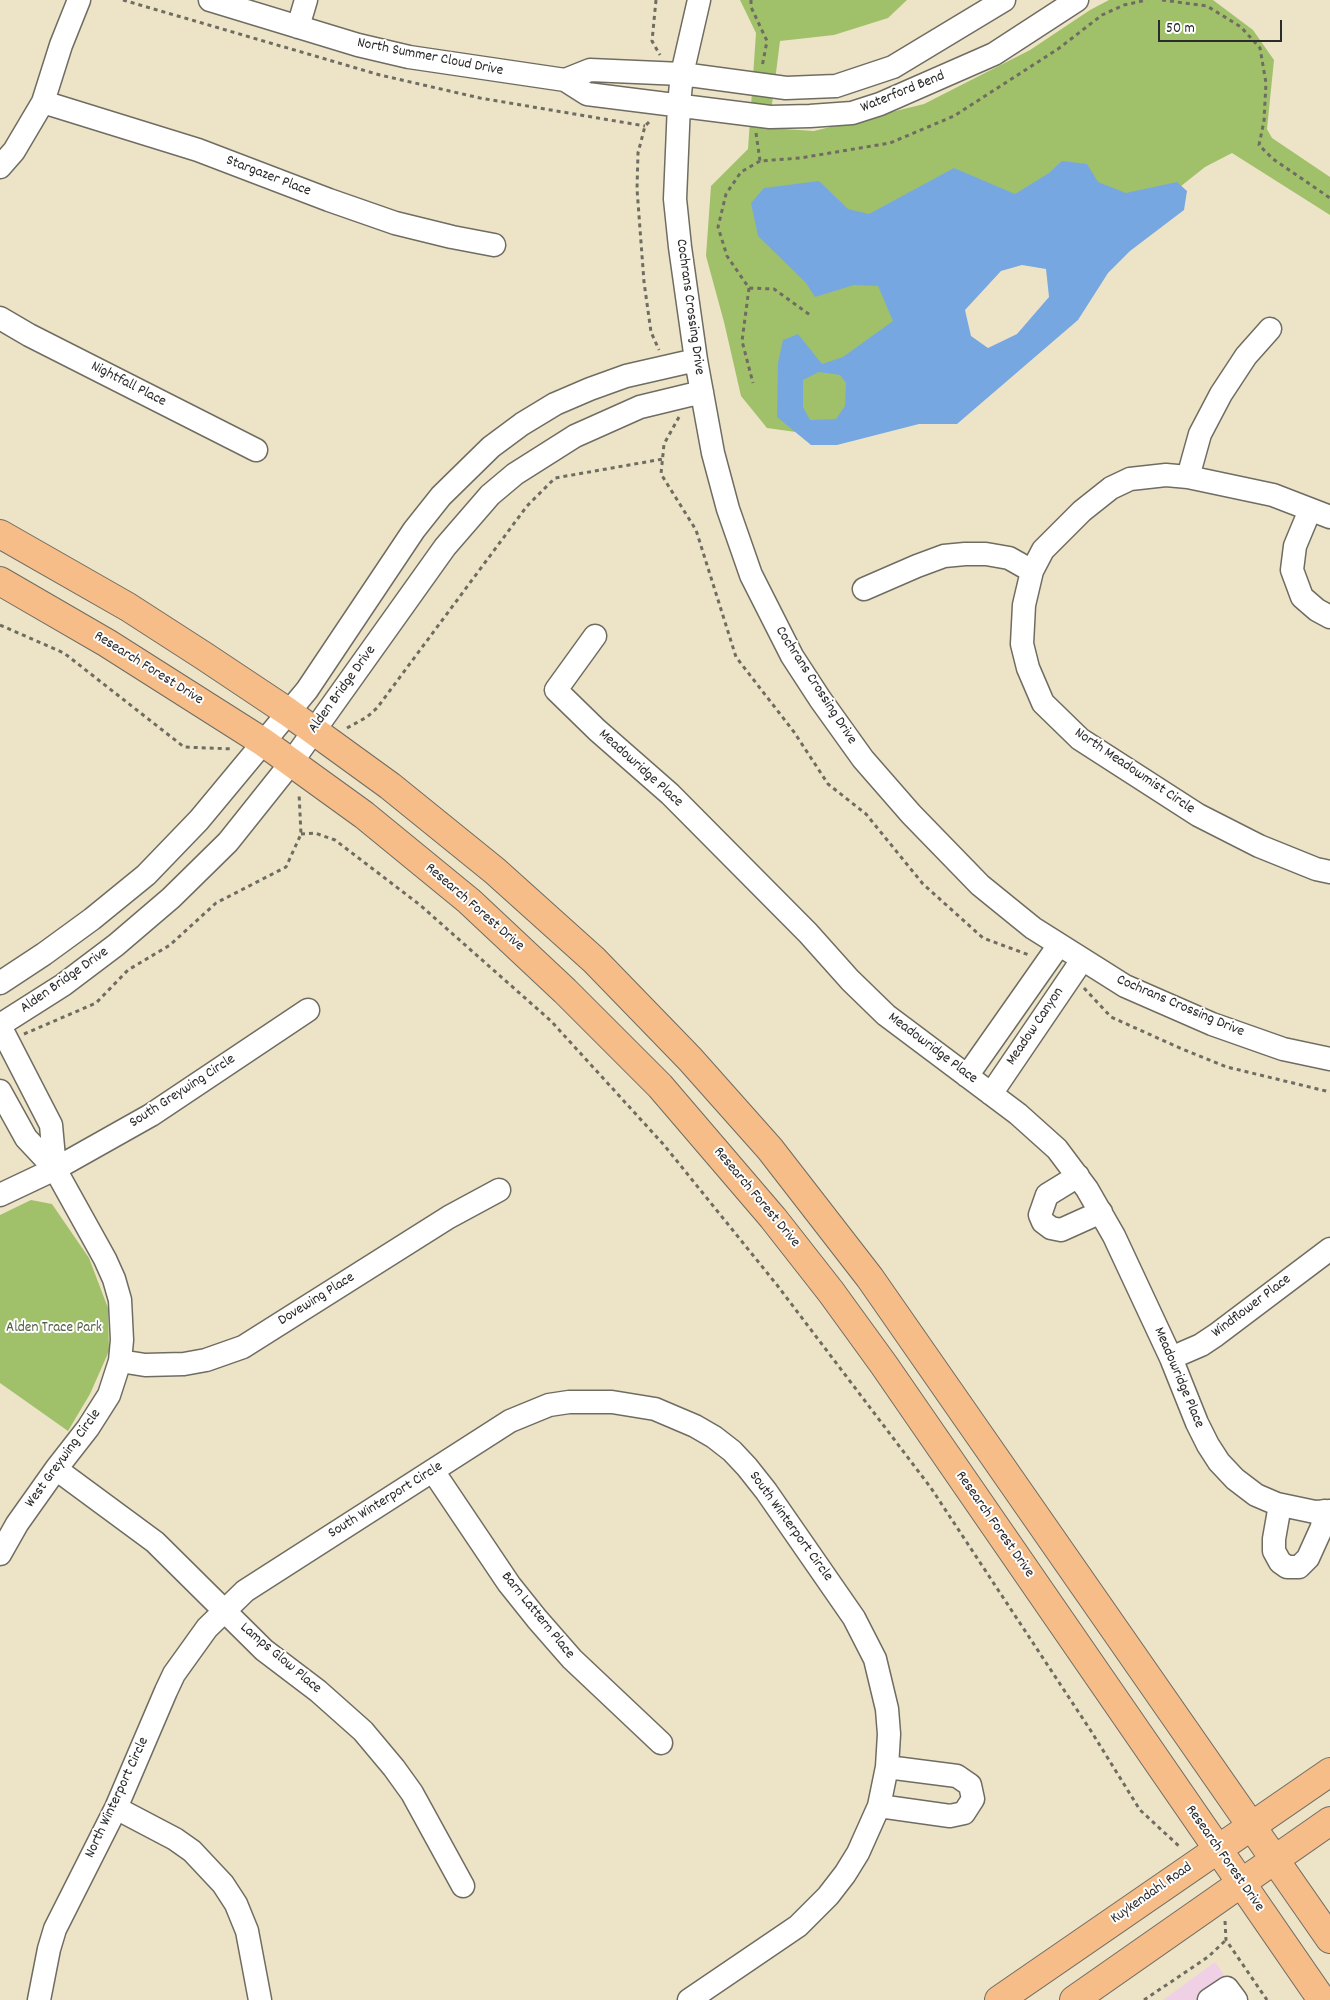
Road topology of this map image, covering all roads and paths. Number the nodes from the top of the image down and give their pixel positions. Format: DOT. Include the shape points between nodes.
graph roads {
  1 [pos="79,0"];
  2 [pos="210,0"];
  3 [pos="306,0"];
  4 [pos="656,0"];
  5 [pos="699,0"];
  6 [pos="1004,0"];
  7 [pos="1077,0"];
  8 [pos="1162,0"];
  9 [pos="261,7"];
  10 [pos="298,27"];
  11 [pos="672,74"];
  12 [pos="565,80"];
  13 [pos="43,102"];
  14 [pos="669,103"];
  15 [pos="760,161"];
  16 [pos="0,167"];
  17 [pos="1330,198"];
  18 [pos="494,245"];
  19 [pos="749,288"];
  20 [pos="810,315"];
  21 [pos="0,318"];
  22 [pos="1270,329"];
  23 [pos="696,360"];
  24 [pos="669,367"];
  25 [pos="753,383"];
  26 [pos="702,392"];
  27 [pos="678,398"];
  28 [pos="256,450"];
  29 [pos="1188,476"];
  30 [pos="1320,513"];
  31 [pos="0,534"];
  32 [pos="1032,571"];
  33 [pos="0,581"];
  34 [pos="864,589"];
  35 [pos="1330,617"];
  36 [pos="0,625"];
  37 [pos="595,636"];
  38 [pos="288,712"];
  39 [pos="314,731"];
  40 [pos="257,750"];
  41 [pos="286,769"];
  42 [pos="299,797"];
  43 [pos="301,834"];
  44 [pos="1330,872"];
  45 [pos="1059,946"];
  46 [pos="1046,964"];
  47 [pos="1076,969"];
  48 [pos="0,983"];
  49 [pos="308,1010"];
  50 [pos="0,1026"];
  51 [pos="1330,1059"];
  52 [pos="967,1076"];
  53 [pos="0,1091"];
  54 [pos="1330,1092"];
  55 [pos="991,1094"];
  56 [pos="54,1168"];
  57 [pos="1078,1176"];
  58 [pos="499,1190"];
  59 [pos="0,1196"];
  60 [pos="1101,1212"];
  61 [pos="1330,1249"];
  62 [pos="1171,1358"];
  63 [pos="120,1361"];
  64 [pos="56,1469"];
  65 [pos="433,1471"];
  66 [pos="1279,1505"];
  67 [pos="1327,1511"];
  68 [pos="0,1554"];
  69 [pos="225,1611"];
  70 [pos="661,1743"];
  71 [pos="887,1767"];
  72 [pos="1330,1772"];
  73 [pos="879,1806"];
  74 [pos="116,1808"];
  75 [pos="1330,1822"];
  76 [pos="1251,1826"];
  77 [pos="1207,1856"];
  78 [pos="1276,1860"];
  79 [pos="463,1886"];
  80 [pos="1232,1889"];
  81 [pos="1330,1939"];
  82 [pos="1226,1940"];
  83 [pos="39,2000"];
  84 [pos="260,2000"];
  85 [pos="689,2000"];
  86 [pos="999,2000"];
  87 [pos="1074,2000"];
  88 [pos="1144,2000"];
  89 [pos="1209,2000"];
  90 [pos="1236,2000"];
  91 [pos="1267,2000"];
  92 [pos="1322,2000"];
  1 -- 13 [label="street"];
  2 -- 9 [label="street, North Summer Cloud Drive"];
  3 -- 10 [label="street"];
  4 -- 11 [label="path" via="652,41"];
  5 -- 11 [label="street, Cochrans Crossing Drive"];
  6 -- 11 [label="street, Waterford Bend" via="894,67 836,86 786,88"];
  7 -- 14 [label="street, Waterford Bend" via="994,54 852,113 770,117"];
  8 -- 17 [label="path" via="1207,6 1241,27 1260,48 1266,83 1259,144 1273,159"];
  9 -- 10 [label="street, North Summer Cloud Drive"];
  10 -- 12 [label="street, North Summer Cloud Drive" via="409,57"];
  11 -- 12 [label="street" via="590,70"];
  11 -- 14 [label="street, Cochrans Crossing Drive"];
  12 -- 14 [label="street, North Summer Cloud Drive" via="587,94"];
  13 -- 16 [label="street" via="26,133"];
  13 -- 18 [label="street, Stargazer Place" via="198,150 395,223"];
  14 -- 23 [label="street, Cochrans Crossing Drive" via="675,200"];
  14 -- 24 [label="path" via="645,126 638,153 637,189 651,332"];
  15 -- 19 [label="path" via="740,172 726,194 718,227 726,256"];
  19 -- 20 [label="path" via="774,289"];
  19 -- 25 [label="path" via="742,341"];
  21 -- 28 [label="street, Nightfall Place"];
  22 -- 29 [label="street" via="1246,356 1221,394 1200,434"];
  23 -- 24 [label="street, Alden Bridge Drive"];
  23 -- 26 [label="street, Cochrans Crossing Drive"];
  24 -- 38 [label="street, Alden Bridge Drive" via="626,376 555,404 492,447 441,496 414,530 307,690"];
  26 -- 27 [label="street, Alden Bridge Drive"];
  26 -- 45 [label="street, Cochrans Crossing Drive" via="728,509 752,575 792,656 863,759 911,814 980,885"];
  27 -- 39 [label="street, Alden Bridge Drive" via="640,407 574,436 515,474 490,495 445,547"];
  27 -- 46 [label="path" via="680,415 664,444 661,474 696,530 736,657 794,732 828,784 866,814 923,884 983,938"];
  29 -- 30 [label="street, North Meadowmist Circle" via="1273,496"];
  29 -- 32 [label="street, North Meadowmist Circle" via="1130,479 1111,488 1082,511 1043,550"];
  30 -- 35 [label="street" via="1296,546 1292,570 1302,597"];
  31 -- 38 [label="main road" via="128,608"];
  32 -- 34 [label="street" via="1009,558 986,554 944,556"];
  32 -- 44 [label="street, North Meadowmist Circle" via="1024,605 1022,644 1034,685 1043,703 1058,719 1080,739 1198,816 1259,846"];
  33 -- 40 [label="main road, Research Forest Drive" via="107,642"];
  36 -- 40 [label="path" via="64,653 184,747"];
  37 -- 52 [label="street, Meadowridge Place" via="556,690 670,794 886,1015"];
  38 -- 39 [label="main road"];
  38 -- 40 [label="street, Alden Bridge Drive"];
  39 -- 41 [label="street, Alden Bridge Drive"];
  39 -- 76 [label="main road" via="390,786 495,870 594,960 690,1059 770,1149 870,1278"];
  40 -- 41 [label="main road, Research Forest Drive"];
  40 -- 48 [label="street, Alden Bridge Drive" via="200,820 146,875 92,919"];
  41 -- 42 [label="path"];
  41 -- 50 [label="street, Alden Bridge Drive" via="228,842 171,898 116,946"];
  41 -- 77 [label="main road, Research Forest Drive" via="364,815 483,914 660,1086 762,1204 884,1365"];
  43 -- 77 [label="path" via="315,833 335,840 420,905 551,1021 664,1145 778,1285 931,1488 1140,1810"];
  45 -- 46 [label="street, Meadow Canyon"];
  45 -- 47 [label="street, Cochrans Crossing Drive"];
  46 -- 52 [label="street, Meadow Canyon"];
  47 -- 51 [label="street, Cochrans Crossing Drive" via="1126,986 1212,1024 1284,1049"];
  47 -- 54 [label="path" via="1080,983 1111,1017 1227,1068"];
  47 -- 55 [label="street, Meadow Canyon"];
  49 -- 56 [label="street, South Greywing Circle" via="151,1115"];
  50 -- 56 [label="street" via="51,1125"];
  52 -- 55 [label="street, Meadowridge Place"];
  53 -- 56 [label="street" via="26,1138"];
  55 -- 57 [label="street, Meadowridge Place" via="1018,1114"];
  56 -- 59 [label="street, South Greywing Circle"];
  56 -- 63 [label="street" via="114,1279 122,1320"];
  57 -- 60 [label="street, Meadowridge Place"];
  57 -- 60 [label="street" via="1047,1195 1040,1216 1043,1222 1061,1230"];
  58 -- 63 [label="street, Dovewing Place" via="449,1217 243,1347 184,1364 145,1365"];
  60 -- 62 [label="street, Meadowridge Place"];
  61 -- 62 [label="street, Windflower Place" via="1216,1335"];
  62 -- 66 [label="street, Meadowridge Place" via="1197,1423 1219,1462 1234,1479 1256,1495"];
  63 -- 64 [label="street, West Greywing Circle" via="109,1395"];
  64 -- 68 [label="street, West Greywing Circle"];
  64 -- 69 [label="street, Lamps Glow Place" via="155,1542"];
  65 -- 69 [label="street, South Winterport Circle" via="269,1574"];
  65 -- 70 [label="street, Barn Lattern Place" via="509,1584 537,1619 572,1658"];
  65 -- 71 [label="street, South Winterport Circle" via="510,1421 549,1405 569,1402 612,1402 654,1409 714,1437 732,1451 766,1491 866,1640 875,1659 887,1709"];
  66 -- 67 [label="street, Meadowridge Place"];
  66 -- 67 [label="street" via="1274,1551 1287,1567 1299,1567 1308,1558"];
  69 -- 74 [label="street, North Winterport Circle" via="195,1643 174,1674"];
  69 -- 79 [label="street, Lamps Glow Place" via="264,1650 342,1710 377,1746 412,1793"];
  71 -- 73 [label="street, South Winterport Circle"];
  71 -- 73 [label="street" via="957,1776 970,1785 973,1799 964,1813 950,1816"];
  72 -- 76 [label="main road, Kuykendahl Road"];
  73 -- 85 [label="street, South Winterport Circle" via="858,1853 828,1896 798,1926"];
  74 -- 83 [label="street, North Winterport Circle" via="55,1929"];
  74 -- 84 [label="street" via="192,1851 223,1884 247,1931"];
  75 -- 78 [label="main road"];
  76 -- 77 [label="main road, Kuykendahl Road"];
  76 -- 78 [label="main road"];
  77 -- 80 [label="main road, Research Forest Drive"];
  77 -- 86 [label="main road, Kuykendahl Road"];
  78 -- 80 [label="main road"];
  78 -- 81 [label="main road"];
  80 -- 82 [label="path"];
  80 -- 87 [label="main road"];
  80 -- 92 [label="main road, Research Forest Drive"];
  82 -- 88 [label="path" via="1208,1957"];
  82 -- 91 [label="path"];
  89 -- 90 [label="street" via="1227,1988"];
}
